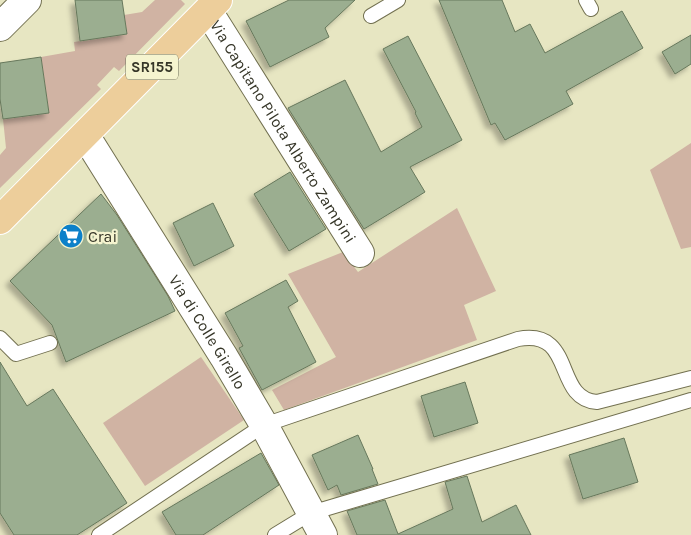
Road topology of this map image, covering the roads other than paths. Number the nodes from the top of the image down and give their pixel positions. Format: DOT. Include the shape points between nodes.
graph roads {
  1 [pos="27,0"];
  2 [pos="398,0"];
  3 [pos="213,5"];
  4 [pos="371,16"];
  5 [pos="0,27"];
  6 [pos="85,135"];
  7 [pos="0,220"];
  8 [pos="360,253"];
  9 [pos="0,338"];
  10 [pos="50,342"];
  11 [pos="691,378"];
  12 [pos="691,400"];
  13 [pos="264,425"];
  14 [pos="317,524"];
  15 [pos="99,535"];
  16 [pos="275,535"];
  1 -- 5 [label="street"];
  2 -- 4 [label="lane"];
  3 -- 6 [label="main road, SR155"];
  3 -- 8 [label="street, Via Capitano Pilota Alberto Zampini"];
  6 -- 7 [label="main road, SR155"];
  6 -- 13 [label="street, Via di Colle Girello"];
  9 -- 10 [label="lane" via="16,354"];
  11 -- 13 [label="lane" via="597,402 590,401 572,386 553,347 541,339 527,337"];
  12 -- 14 [label="lane"];
  13 -- 14 [label="street, Via di Colle Girello"];
  13 -- 15 [label="lane"];
  14 -- 16 [label="lane"];
}
